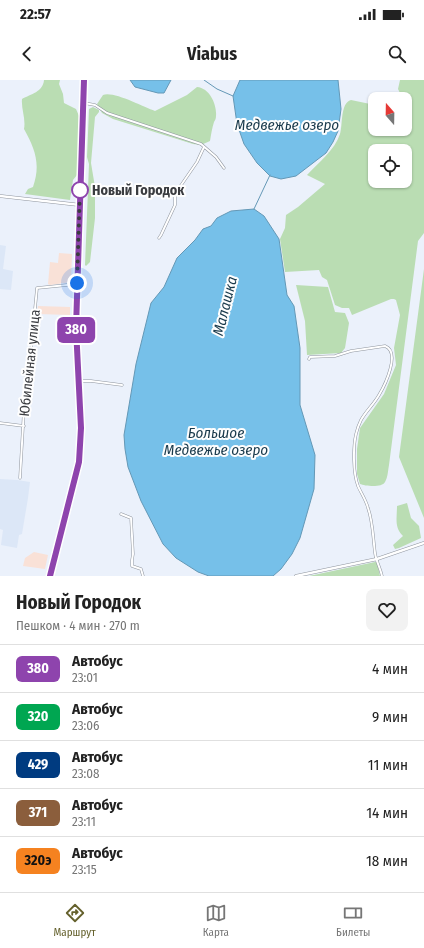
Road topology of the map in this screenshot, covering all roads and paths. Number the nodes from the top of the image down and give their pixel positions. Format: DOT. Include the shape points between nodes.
graph roads {
  1 [pos="84,80"];
  2 [pos="84,103"];
  3 [pos="204,147"];
  4 [pos="224,168"];
  5 [pos="0,196"];
  6 [pos="80,205"];
  7 [pos="159,238"];
  8 [pos="77,284"];
  9 [pos="309,360"];
  10 [pos="78,381"];
  11 [pos="122,386"];
  12 [pos="0,423"];
  13 [pos="24,426"];
  14 [pos="20,478"];
  15 [pos="121,514"];
  16 [pos="424,543"];
  17 [pos="377,559"];
  18 [pos="50,576"];
  19 [pos="143,576"];
  20 [pos="296,576"];
  21 [pos="382,576"];
  1 -- 2 [label="main road"];
  2 -- 3 [label="street" via="194,141"];
  2 -- 6 [label="main road"];
  3 -- 4 [label="street"];
  3 -- 7 [label="street" via="175,194 175,205"];
  5 -- 6 [label="main road"];
  6 -- 8 [label="main road"];
  8 -- 10 [label="main road"];
  8 -- 13 [label="street, Юбилейная улица" via="37,288 30,360 26,374"];
  9 -- 17 [label="street" via="310,357 335,356 351,350 385,346 391,351 391,366 384,386 360,422 353,446 356,478 368,508"];
  10 -- 11 [label="street"];
  10 -- 18 [label="main road" via="81,428 79,462"];
  12 -- 13 [label="street"];
  13 -- 14 [label="street, Юбилейная улица"];
  15 -- 19 [label="street" via="130,518 132,566 141,569"];
  16 -- 17 [label="main road"];
  17 -- 20 [label="main road"];
  17 -- 21 [label="street"];
}
